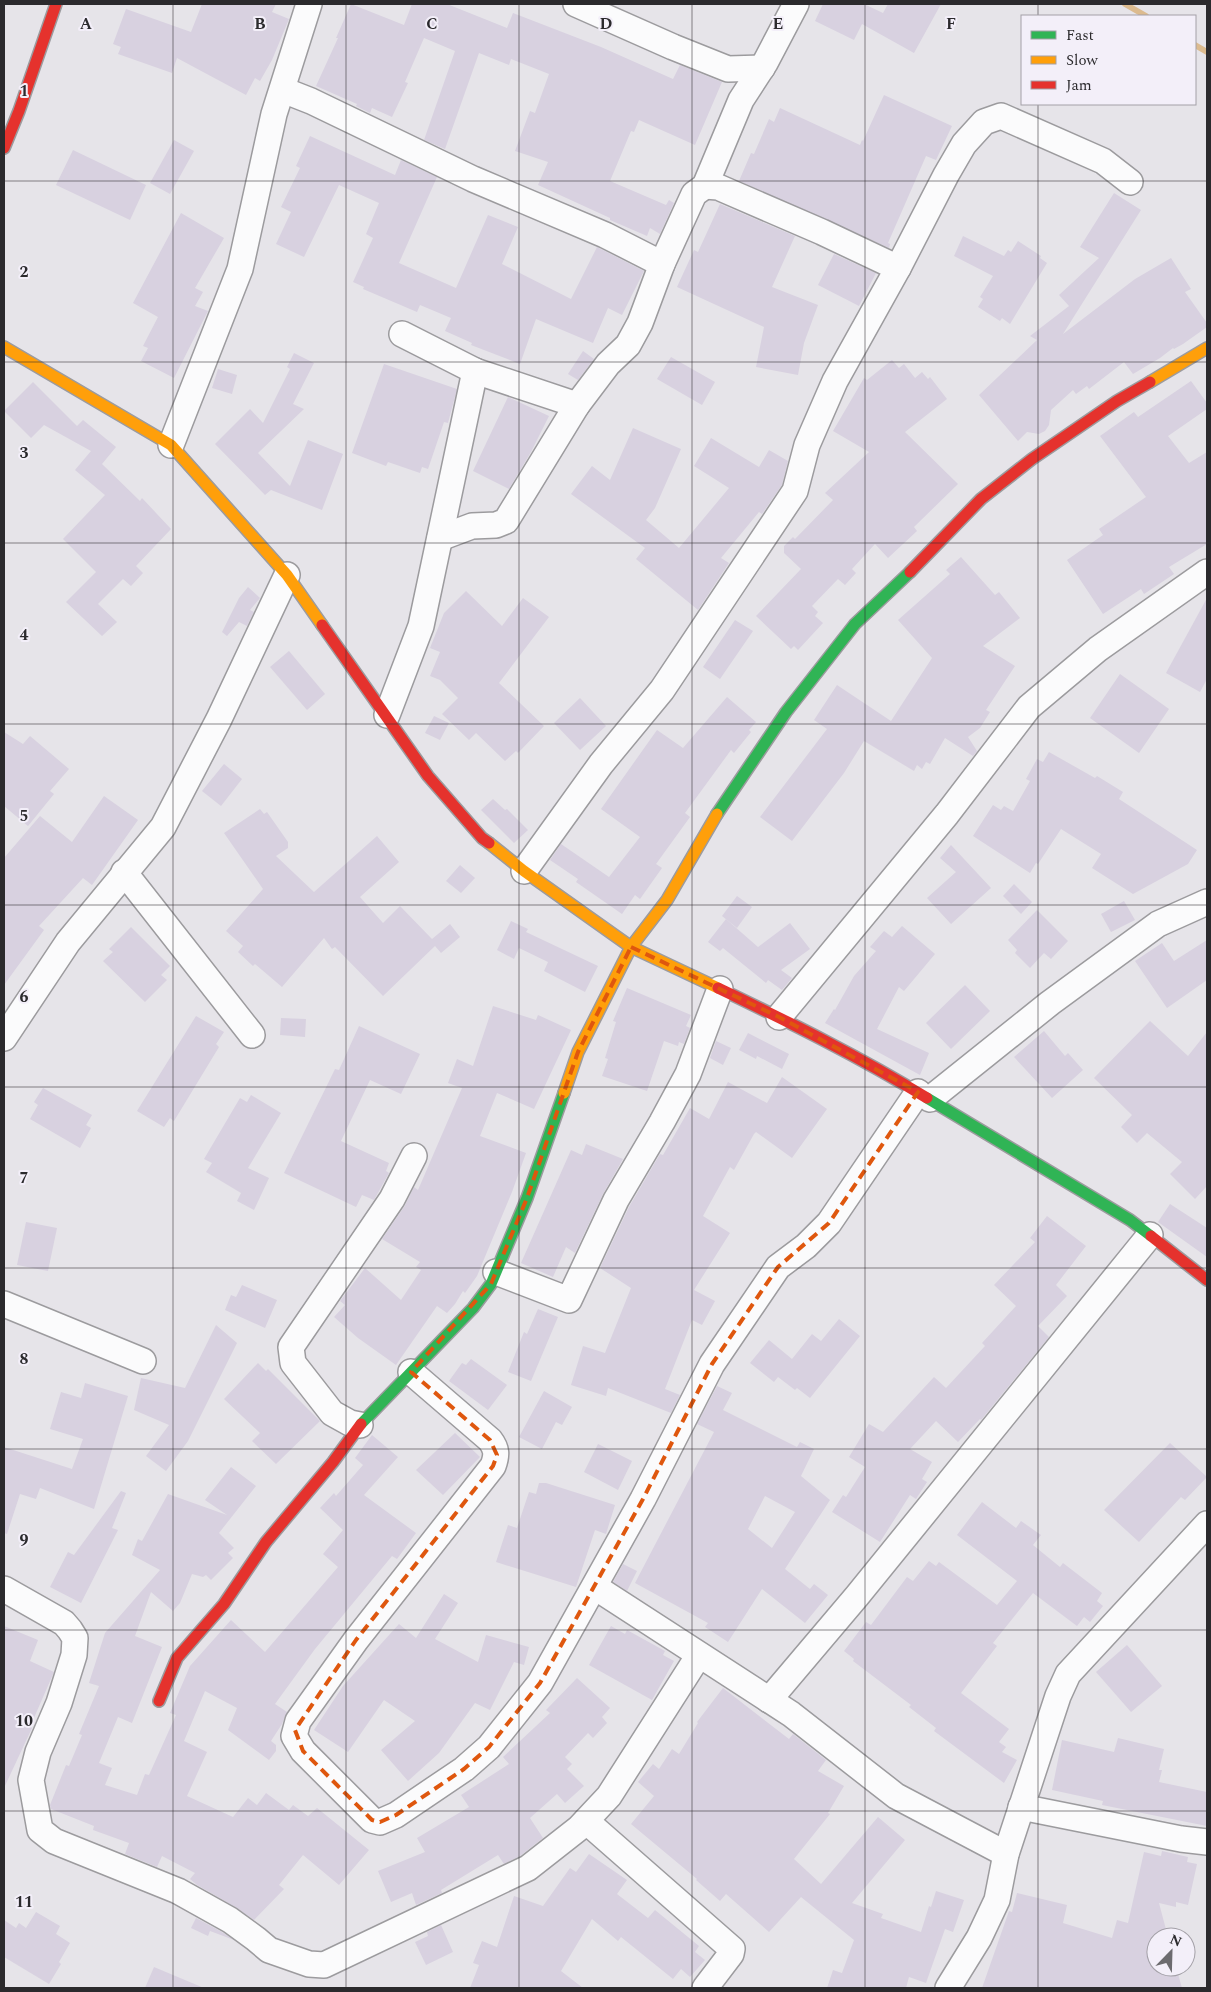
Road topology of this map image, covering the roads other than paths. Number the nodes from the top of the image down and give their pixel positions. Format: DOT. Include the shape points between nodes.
graph roads {
  1 [pos="56,4"];
  2 [pos="309,4"];
  3 [pos="576,4"];
  4 [pos="796,4"];
  5 [pos="762,68"];
  6 [pos="283,90"];
  7 [pos="11,108"];
  8 [pos="4,148"];
  9 [pos="1130,182"];
  10 [pos="705,186"];
  11 [pos="662,264"];
  12 [pos="898,268"];
  13 [pos="402,334"];
  14 [pos="4,347"];
  15 [pos="1207,348"];
  16 [pos="475,371"];
  17 [pos="577,405"];
  18 [pos="171,446"];
  19 [pos="440,538"];
  20 [pos="1207,572"];
  21 [pos="286,575"];
  22 [pos="387,715"];
  23 [pos="524,871"];
  24 [pos="124,872"];
  25 [pos="1207,902"];
  26 [pos="631,947"];
  27 [pos="720,990"];
  28 [pos="779,1017"];
  29 [pos="252,1034"];
  30 [pos="4,1038"];
  31 [pos="924,1096"];
  32 [pos="414,1156"];
  33 [pos="1150,1235"];
  34 [pos="496,1272"];
  35 [pos="1207,1280"];
  36 [pos="4,1304"];
  37 [pos="143,1361"];
  38 [pos="411,1372"];
  39 [pos="360,1424"];
  40 [pos="1207,1524"];
  41 [pos="595,1587"];
  42 [pos="4,1589"];
  43 [pos="699,1655"];
  44 [pos="769,1700"];
  45 [pos="158,1701"];
  46 [pos="1021,1807"];
  47 [pos="586,1821"];
  48 [pos="1207,1842"];
  49 [pos="1006,1854"];
  50 [pos="705,1988"];
  51 [pos="948,1988"];
  1 -- 7 [label="street"];
  2 -- 6 [label="street"];
  3 -- 5 [label="street" via="728,69"];
  4 -- 5 [label="street"];
  5 -- 10 [label="street" via="741,100"];
  6 -- 11 [label="street" via="474,179 605,234"];
  6 -- 18 [label="street" via="274,114 240,269"];
  7 -- 8 [label="street"];
  9 -- 12 [label="street" via="1103,161 1001,116 984,122 964,144"];
  10 -- 11 [label="street" via="694,194"];
  10 -- 12 [label="street" via="718,187"];
  11 -- 17 [label="street" via="640,323 628,345 608,364"];
  12 -- 23 [label="street" via="820,414 807,445 795,491 662,690 602,764"];
  13 -- 16 [label="street"];
  14 -- 18 [label="street"];
  15 -- 26 [label="street" via="1116,401 981,499 856,624 786,712 722,805 667,900"];
  16 -- 17 [label="street"];
  16 -- 19 [label="street"];
  17 -- 19 [label="street" via="506,521 496,526 472,526"];
  18 -- 21 [label="street"];
  19 -- 22 [label="street" via="421,626"];
  20 -- 28 [label="street" via="1098,649 1030,707 941,822"];
  21 -- 22 [label="street"];
  21 -- 24 [label="street" via="219,719 163,827"];
  22 -- 23 [label="street" via="428,776 476,831"];
  23 -- 26 [label="street"];
  24 -- 29 [label="street"];
  24 -- 30 [label="street" via="68,942"];
  25 -- 31 [label="street" via="1158,924"];
  26 -- 27 [label="street"];
  26 -- 34 [label="street" via="578,1052 527,1198"];
  27 -- 28 [label="street"];
  27 -- 34 [label="street" via="688,1074 616,1200 569,1300"];
  28 -- 31 [label="street"];
  31 -- 33 [label="street"];
  31 -- 41 [label="street" via="828,1223 806,1246 778,1267 712,1364"];
  32 -- 39 [label="street" via="392,1199 291,1347 293,1363 332,1413 350,1423"];
  33 -- 35 [label="street"];
  33 -- 44 [label="street"];
  34 -- 38 [label="street" via="473,1308"];
  36 -- 37 [label="street"];
  38 -- 39 [label="street"];
  38 -- 41 [label="street" via="490,1440 497,1455 493,1466 356,1640 298,1722 294,1736 303,1751 372,1820 380,1822 396,1815 464,1769 489,1747 540,1683"];
  39 -- 45 [label="street" via="333,1462 266,1542 224,1604 177,1658"];
  40 -- 46 [label="street" via="1068,1674"];
  41 -- 43 [label="street"];
  42 -- 47 [label="street" via="64,1623 75,1638 74,1655 31,1780 40,1830 54,1841 178,1891 210,1908 269,1950 309,1964 324,1965 528,1868"];
  43 -- 44 [label="street"];
  43 -- 47 [label="street" via="609,1796"];
  44 -- 49 [label="street" via="896,1796"];
  46 -- 48 [label="street" via="1172,1838"];
  46 -- 49 [label="street"];
  47 -- 50 [label="street" via="732,1949 732,1954"];
  49 -- 51 [label="street" via="997,1900 979,1938"];
}
